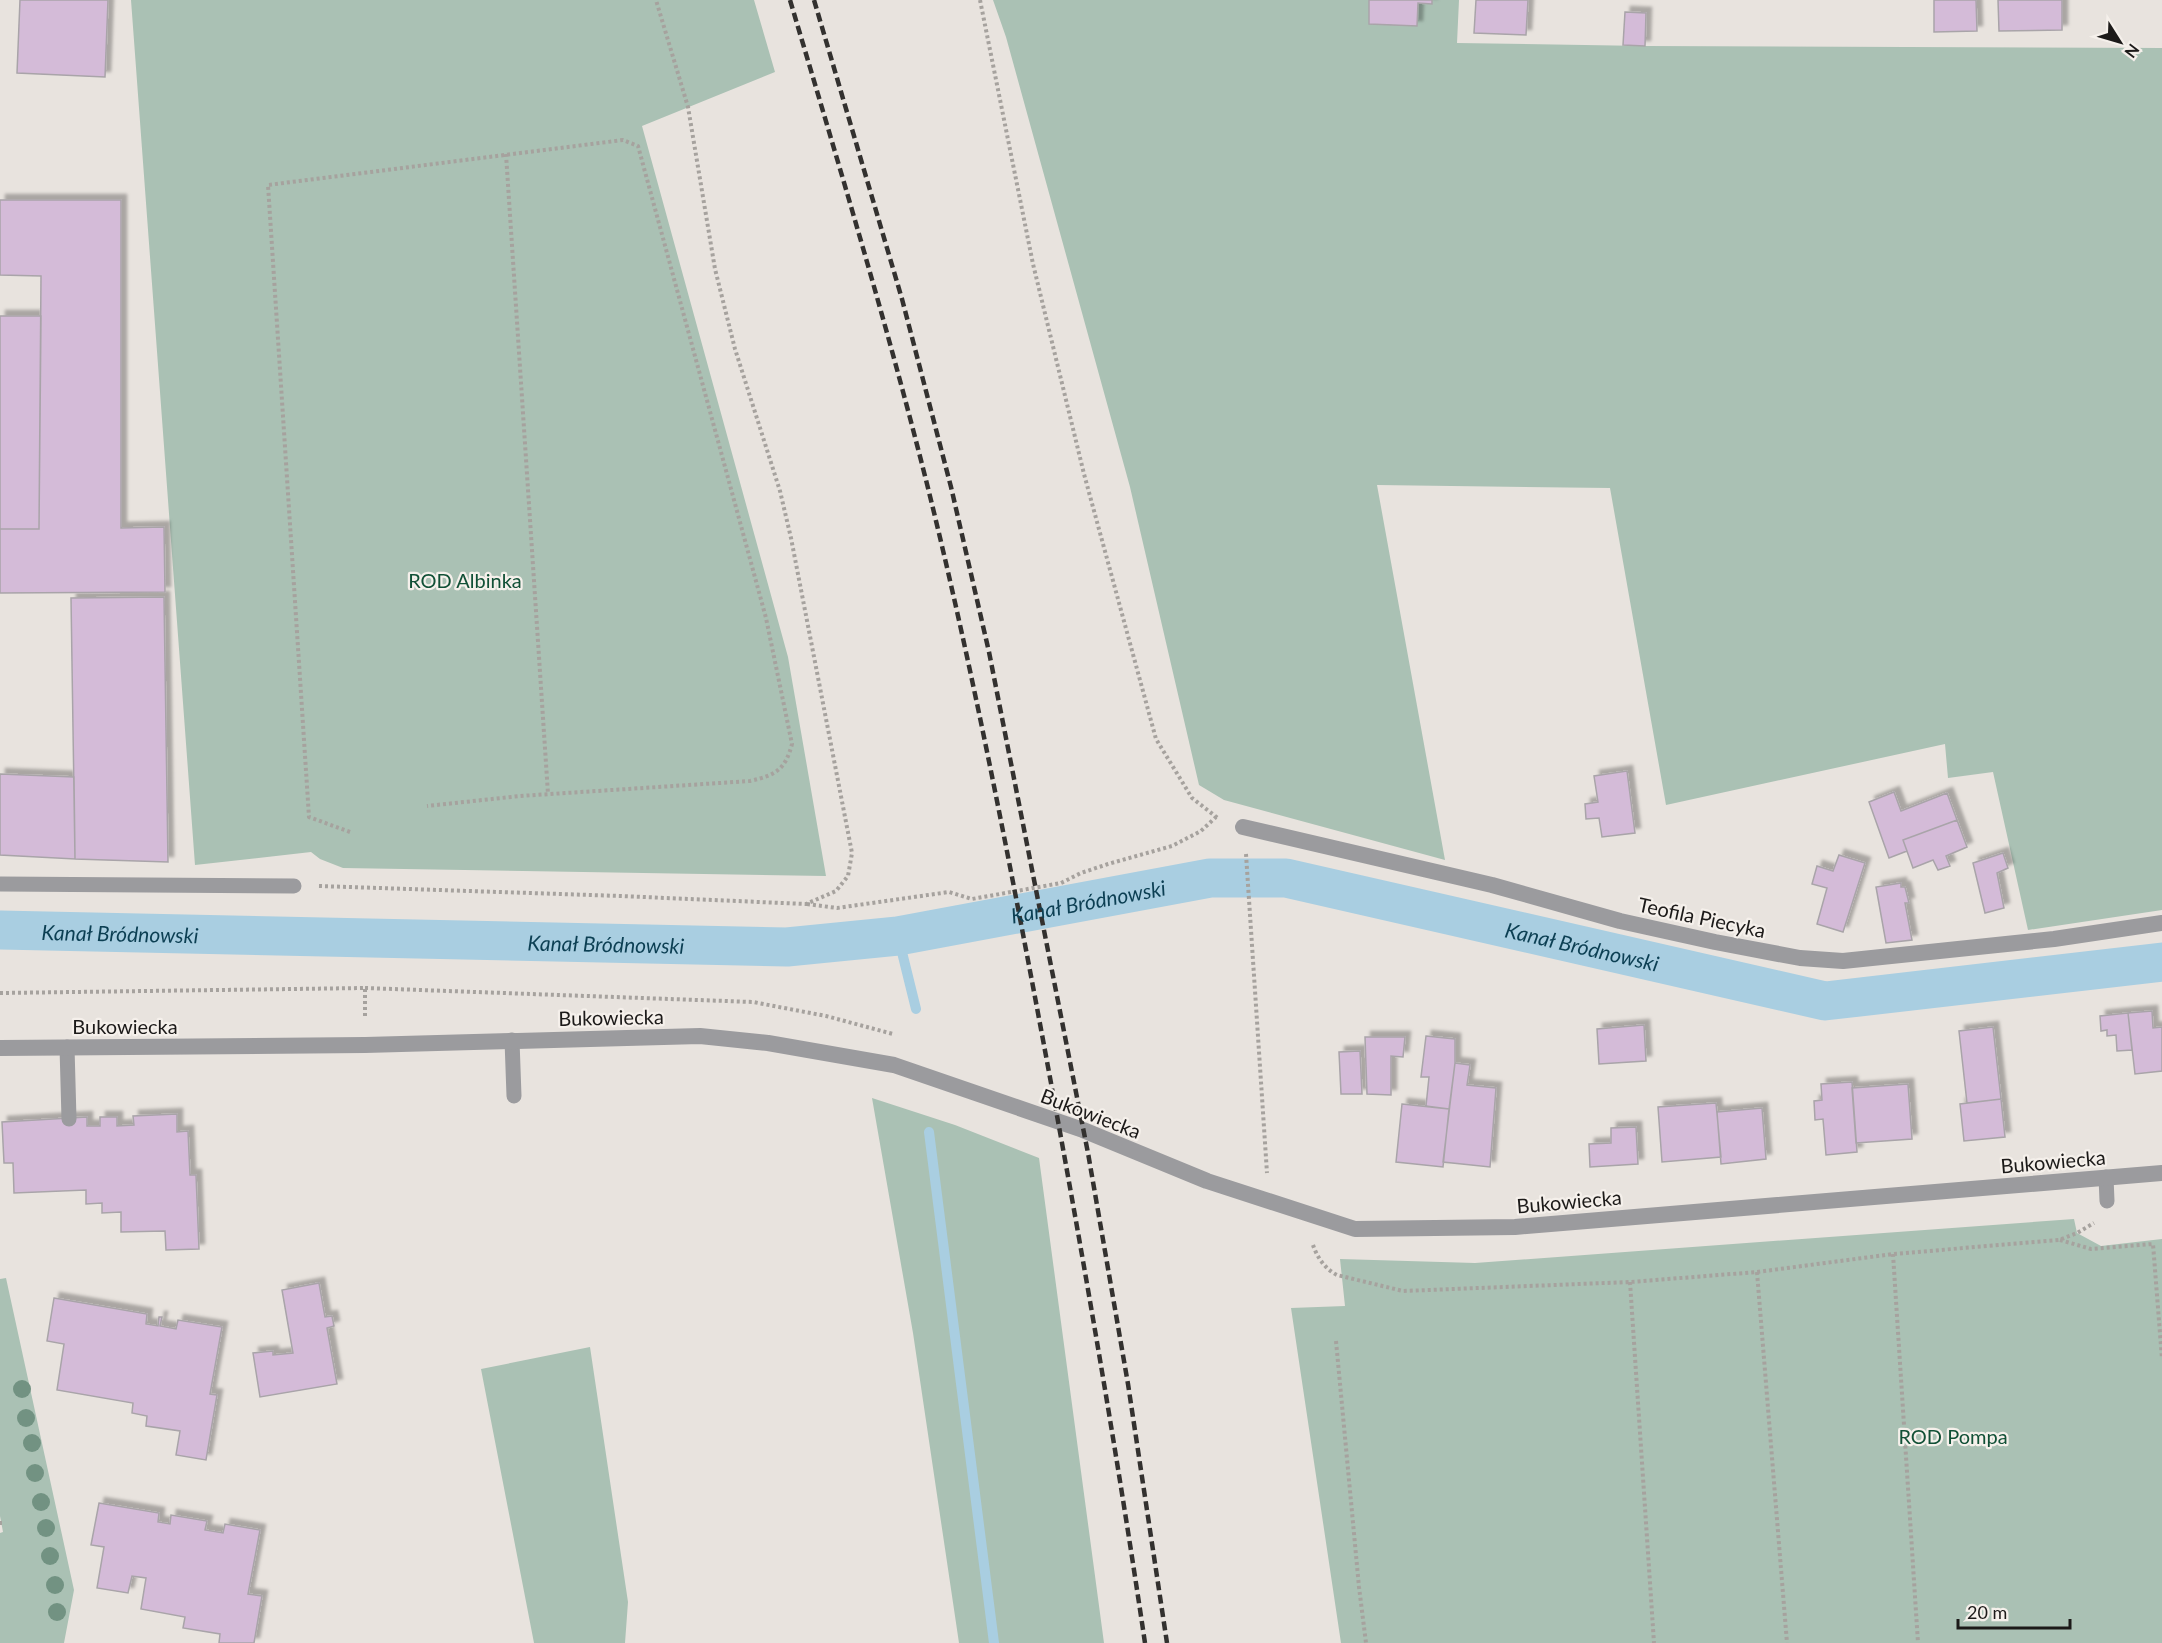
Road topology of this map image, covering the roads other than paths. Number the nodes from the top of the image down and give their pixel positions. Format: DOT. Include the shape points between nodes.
graph roads {
  1 [pos="1243,827"];
  2 [pos="0,884"];
  3 [pos="294,886"];
  4 [pos="2162,923"];
  5 [pos="512,1040"];
  6 [pos="67,1047"];
  7 [pos="0,1048"];
  8 [pos="514,1096"];
  9 [pos="69,1119"];
  10 [pos="2162,1173"];
  11 [pos="2106,1177"];
  12 [pos="2107,1201"];
  1 -- 4 [label="street, Teofila Piecyka" via="1492,885 1620,921 1800,958 1843,961 2054,939"];
  2 -- 3 [label="lane"];
  5 -- 6 [label="street, Bukowiecka"];
  5 -- 8 [label="lane"];
  5 -- 11 [label="street, Bukowiecka" via="700,1036 768,1043 894,1065 1083,1130 1207,1181 1355,1229 1515,1227"];
  6 -- 7 [label="street, Bukowiecka"];
  6 -- 9 [label="lane"];
  10 -- 11 [label="street, Bukowiecka"];
  11 -- 12 [label="lane"];
}
